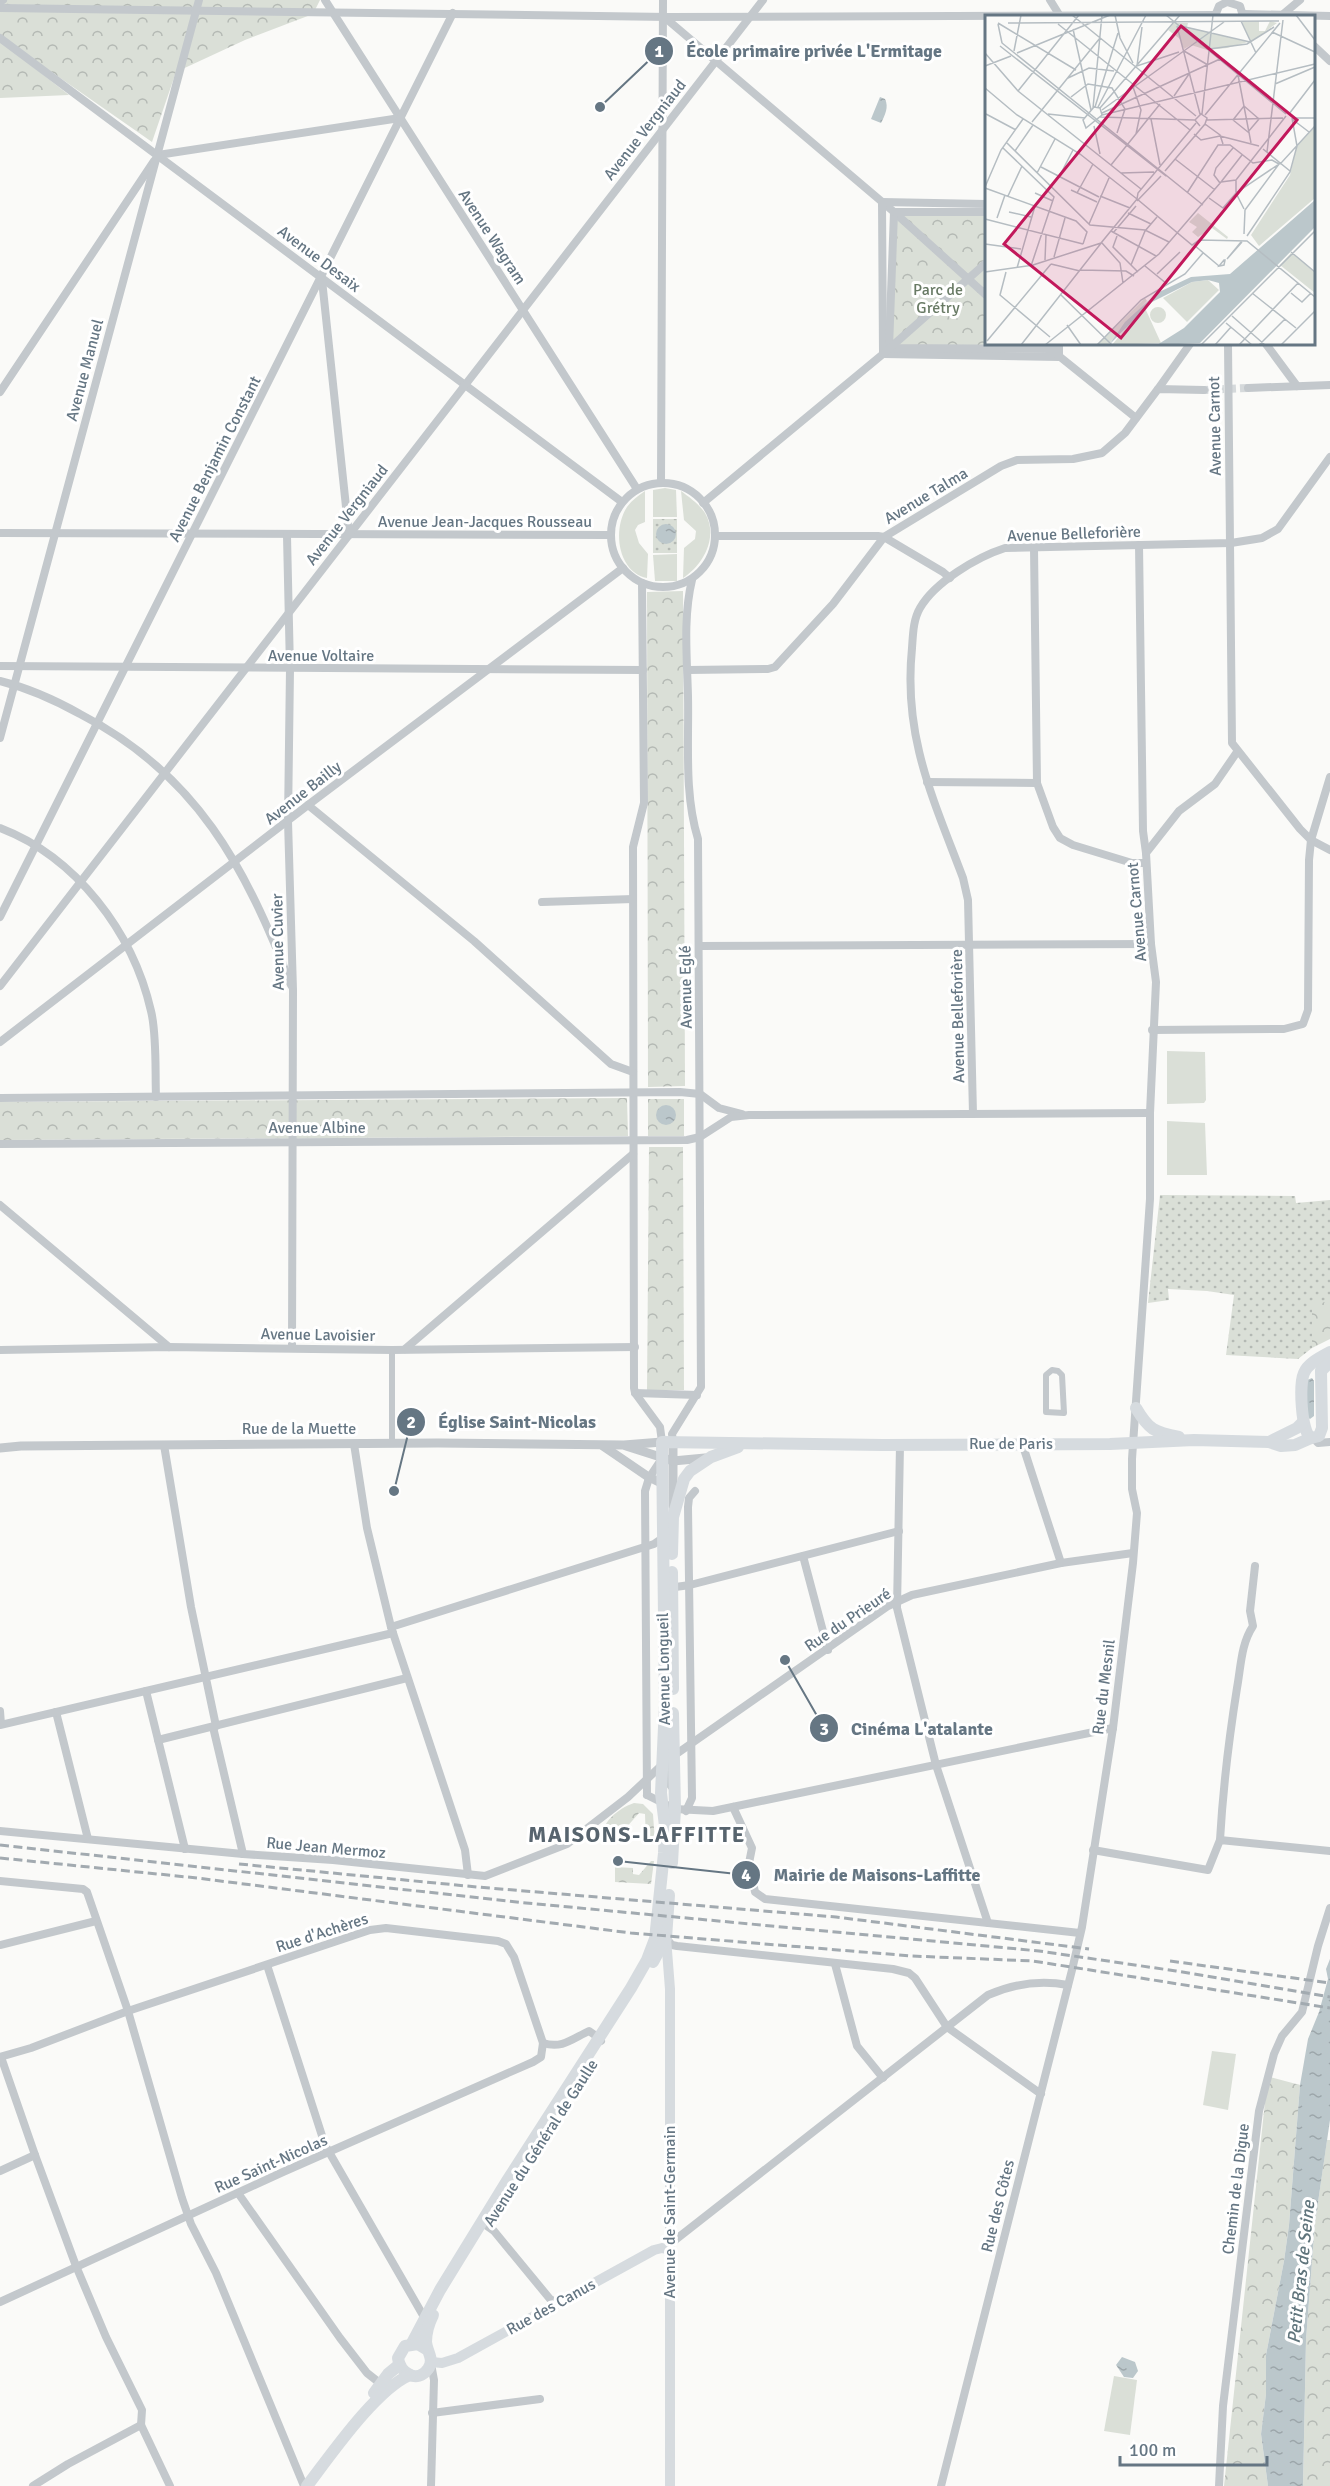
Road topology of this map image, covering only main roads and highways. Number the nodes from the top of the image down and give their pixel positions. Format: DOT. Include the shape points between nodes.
graph roads {
  1 [pos="1330,1352"];
  2 [pos="1330,1362"];
  3 [pos="1321,1371"];
  4 [pos="1305,1372"];
  5 [pos="1136,1408"];
  6 [pos="1303,1422"];
  7 [pos="1321,1438"];
  8 [pos="1194,1440"];
  9 [pos="667,1442"];
  10 [pos="1269,1442"];
  11 [pos="752,1445"];
  12 [pos="673,1517"];
  13 [pos="668,1588"];
  14 [pos="669,1791"];
  15 [pos="665,1895"];
  16 [pos="660,1939"];
  17 [pos="670,2247"];
  18 [pos="412,2343"];
  19 [pos="430,2359"];
  20 [pos="399,2365"];
  21 [pos="413,2376"];
  22 [pos="317,2472"];
  23 [pos="305,2486"];
  24 [pos="670,2486"];
  1 -- 4 [label="main road"];
  2 -- 3 [label="main road"];
  3 -- 4 [label="main road" via="1313,1367"];
  3 -- 7 [label="main road"];
  4 -- 6 [label="main road"];
  5 -- 8 [label="main road" via="1146,1425 1157,1432"];
  6 -- 7 [label="main road" via="1306,1434"];
  6 -- 10 [label="main road, Rue de Paris"];
  7 -- 10 [label="main road, Rue de Paris" via="1295,1445"];
  8 -- 10 [label="main road, Rue de Paris"];
  8 -- 11 [label="main road, Rue de Paris"];
  9 -- 11 [label="main road, Rue de Paris"];
  9 -- 13 [label="main road, Avenue Longueil" via="663,1484"];
  11 -- 12 [label="main road, Rue de Paris" via="711,1457 690,1471"];
  12 -- 13 [label="main road, Avenue Longueil"];
  13 -- 14 [label="main road, Avenue Longueil" via="674,1755"];
  13 -- 14 [label="main road, Avenue Longueil" via="664,1764"];
  14 -- 15 [label="main road, Avenue Longueil"];
  14 -- 15 [label="main road, Avenue Longueil" via="681,1810"];
  15 -- 16 [label="main road"];
  16 -- 17 [label="main road, Avenue de Saint-Germain" via="670,1989"];
  16 -- 18 [label="main road, Avenue du Général de Gaulle" via="507,2181"];
  16 -- 19 [label="main road, Avenue du Général de Gaulle" via="650,1969 429,2322 426,2343"];
  17 -- 19 [label="main road, Rue des Canus" via="654,2250 458,2358 442,2363"];
  17 -- 24 [label="main road, Avenue de Saint-Germain"];
  18 -- 19 [label="main road" via="424,2346"];
  18 -- 20 [label="main road" via="400,2351"];
  19 -- 21 [label="main road" via="428,2370"];
  20 -- 21 [label="main road" via="403,2372"];
  20 -- 22 [label="main road"];
  21 -- 22 [label="main road" via="400,2379 380,2396"];
  22 -- 23 [label="main road"];
}
